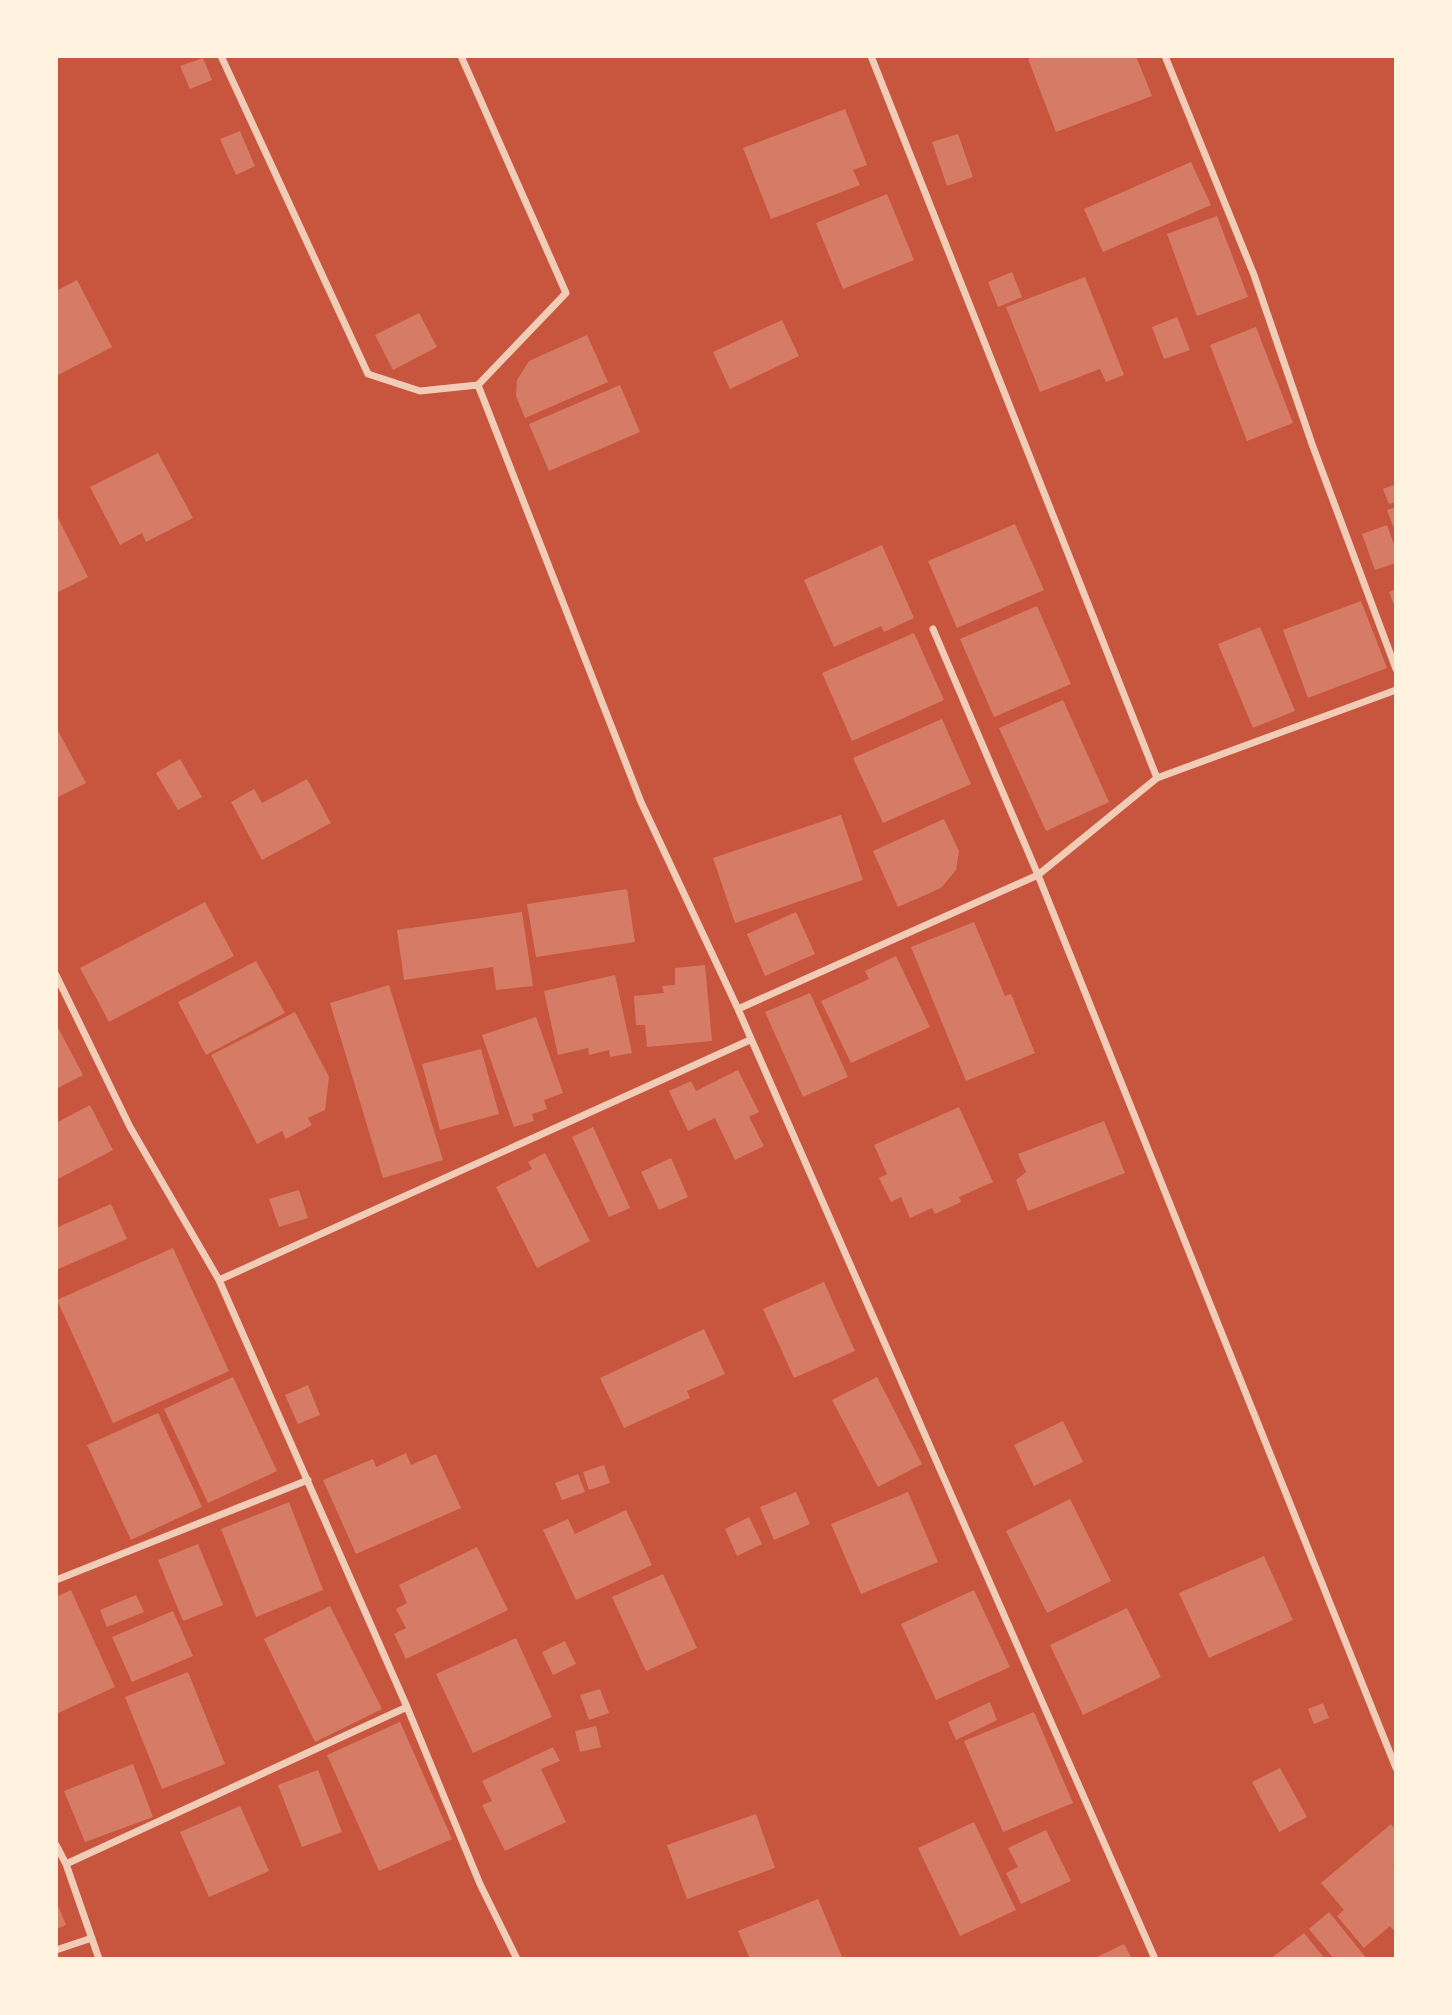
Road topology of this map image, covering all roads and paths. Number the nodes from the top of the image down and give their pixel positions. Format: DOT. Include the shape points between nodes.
graph roads {
  1 [pos="221,56"];
  2 [pos="461,56"];
  3 [pos="871,56"];
  4 [pos="1165,56"];
  5 [pos="478,385"];
  6 [pos="933,629"];
  7 [pos="1396,669"];
  8 [pos="1396,690"];
  9 [pos="1157,778"];
  10 [pos="1038,875"];
  11 [pos="56,975"];
  12 [pos="738,1009"];
  13 [pos="750,1040"];
  14 [pos="219,1280"];
  15 [pos="308,1480"];
  16 [pos="56,1580"];
  17 [pos="407,1707"];
  18 [pos="1396,1768"];
  19 [pos="56,1845"];
  20 [pos="66,1864"];
  21 [pos="92,1938"];
  22 [pos="56,1950"];
  23 [pos="99,1959"];
  24 [pos="517,1959"];
  25 [pos="1155,1959"];
  1 -- 5 [label="street" via="368,374 420,391"];
  2 -- 5 [label="street" via="566,293"];
  3 -- 9 [label="street"];
  4 -- 7 [label="street" via="1254,275"];
  5 -- 12 [label="street" via="640,802"];
  6 -- 10 [label="street"];
  8 -- 9 [label="street"];
  9 -- 10 [label="street"];
  10 -- 12 [label="street"];
  10 -- 18 [label="street"];
  11 -- 14 [label="street" via="130,1127"];
  12 -- 13 [label="street"];
  13 -- 14 [label="street"];
  13 -- 25 [label="street" via="954,1494"];
  14 -- 15 [label="street"];
  15 -- 16 [label="street"];
  15 -- 17 [label="street"];
  17 -- 20 [label="street"];
  17 -- 24 [label="street" via="480,1884"];
  19 -- 20 [label="street"];
  20 -- 21 [label="street"];
  21 -- 22 [label="street"];
  21 -- 23 [label="street"];
}
